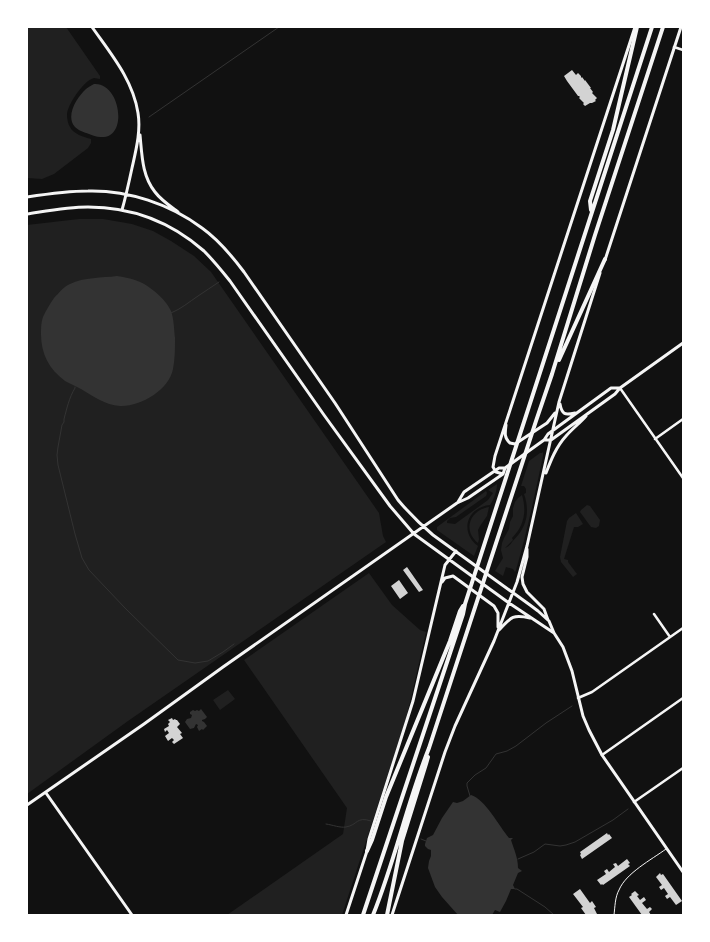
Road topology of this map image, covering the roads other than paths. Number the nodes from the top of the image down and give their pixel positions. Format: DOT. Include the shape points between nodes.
graph roads {
  1 [pos="92,27"];
  2 [pos="636,27"];
  3 [pos="652,27"];
  4 [pos="663,27"];
  5 [pos="681,27"];
  6 [pos="674,47"];
  7 [pos="683,50"];
  8 [pos="139,129"];
  9 [pos="126,194"];
  10 [pos="27,197"];
  11 [pos="122,210"];
  12 [pos="27,214"];
  13 [pos="591,214"];
  14 [pos="183,216"];
  15 [pos="605,259"];
  16 [pos="683,343"];
  17 [pos="552,374"];
  18 [pos="620,388"];
  19 [pos="559,402"];
  20 [pos="596,407"];
  21 [pos="557,411"];
  22 [pos="577,412"];
  23 [pos="683,419"];
  24 [pos="506,420"];
  25 [pos="553,430"];
  26 [pos="655,439"];
  27 [pos="544,440"];
  28 [pos="551,440"];
  29 [pos="505,468"];
  30 [pos="495,471"];
  31 [pos="503,474"];
  32 [pos="683,478"];
  33 [pos="542,480"];
  34 [pos="457,503"];
  35 [pos="424,527"];
  36 [pos="414,534"];
  37 [pos="527,546"];
  38 [pos="456,551"];
  39 [pos="449,559"];
  40 [pos="441,584"];
  41 [pos="513,592"];
  42 [pos="509,603"];
  43 [pos="465,604"];
  44 [pos="654,614"];
  45 [pos="532,619"];
  46 [pos="549,621"];
  47 [pos="683,628"];
  48 [pos="498,631"];
  49 [pos="554,633"];
  50 [pos="670,637"];
  51 [pos="578,698"];
  52 [pos="683,698"];
  53 [pos="429,748"];
  54 [pos="602,755"];
  55 [pos="683,768"];
  56 [pos="46,793"];
  57 [pos="634,802"];
  58 [pos="27,805"];
  59 [pos="667,849"];
  60 [pos="367,852"];
  61 [pos="683,872"];
  62 [pos="132,915"];
  63 [pos="346,915"];
  64 [pos="363,915"];
  65 [pos="373,915"];
  66 [pos="388,915"];
  67 [pos="392,915"];
  68 [pos="614,915"];
  1 -- 8 [label="main road" via="128,81 135,100"];
  2 -- 13 [label="highway" via="613,130 590,201"];
  2 -- 24 [label="main road"];
  3 -- 13 [label="highway"];
  4 -- 17 [label="highway"];
  5 -- 6 [label="main road"];
  6 -- 7 [label="street"];
  6 -- 15 [label="main road"];
  8 -- 9 [label="main road"];
  8 -- 14 [label="main road" via="148,182 164,201"];
  9 -- 10 [label="main road" via="87,190"];
  9 -- 11 [label="main road"];
  9 -- 14 [label="main road" via="159,204"];
  11 -- 12 [label="main road" via="87,207"];
  11 -- 36 [label="main road" via="153,219 173,229 217,264 386,500"];
  13 -- 43 [label="highway"];
  14 -- 35 [label="main road" via="202,228 231,255 336,402 398,500"];
  15 -- 17 [label="highway"];
  15 -- 19 [label="main road"];
  16 -- 18 [label="main road"];
  17 -- 53 [label="highway"];
  18 -- 20 [label="main road"];
  18 -- 22 [label="main road" via="611,388"];
  18 -- 26 [label="street"];
  19 -- 21 [label="main road"];
  19 -- 22 [label="main road" via="564,414"];
  20 -- 28 [label="main road"];
  20 -- 33 [label="main road" via="563,440"];
  21 -- 24 [label="main road" via="547,423 515,444 510,443 505,437"];
  21 -- 25 [label="main road"];
  22 -- 25 [label="main road"];
  23 -- 26 [label="street"];
  24 -- 30 [label="main road" via="495,456"];
  25 -- 27 [label="main road"];
  25 -- 28 [label="main road"];
  26 -- 32 [label="street"];
  27 -- 28 [label="main road"];
  27 -- 29 [label="main road"];
  28 -- 33 [label="main road"];
  29 -- 30 [label="main road"];
  29 -- 31 [label="main road"];
  30 -- 31 [label="main road"];
  30 -- 34 [label="main road" via="464,492"];
  31 -- 34 [label="main road"];
  33 -- 37 [label="main road"];
  34 -- 35 [label="main road"];
  35 -- 36 [label="main road"];
  35 -- 38 [label="main road"];
  36 -- 39 [label="main road"];
  36 -- 56 [label="main road"];
  37 -- 41 [label="main road"];
  37 -- 46 [label="main road" via="528,557 522,577 523,584 527,592 544,609"];
  38 -- 39 [label="main road"];
  38 -- 41 [label="main road"];
  39 -- 40 [label="main road"];
  39 -- 42 [label="main road"];
  40 -- 48 [label="main road" via="445,578 453,576 494,606 498,613"];
  40 -- 60 [label="main road" via="413,700"];
  41 -- 42 [label="main road"];
  41 -- 46 [label="main road"];
  42 -- 45 [label="main road"];
  42 -- 48 [label="main road"];
  43 -- 60 [label="highway" via="386,797"];
  43 -- 64 [label="highway"];
  44 -- 50 [label="street"];
  45 -- 48 [label="main road" via="516,616"];
  45 -- 49 [label="main road"];
  46 -- 49 [label="main road"];
  47 -- 50 [label="street"];
  48 -- 67 [label="main road" via="445,752"];
  49 -- 51 [label="main road" via="563,647"];
  50 -- 51 [label="street" via="592,692"];
  51 -- 54 [label="main road" via="589,730"];
  52 -- 54 [label="street"];
  53 -- 65 [label="highway"];
  53 -- 66 [label="highway" via="402,841"];
  54 -- 57 [label="main road"];
  55 -- 57 [label="street"];
  56 -- 58 [label="main road"];
  56 -- 62 [label="main road"];
  57 -- 59 [label="main road"];
  59 -- 61 [label="main road"];
  59 -- 68 [label="lane" via="622,883"];
  60 -- 63 [label="main road"];
}
